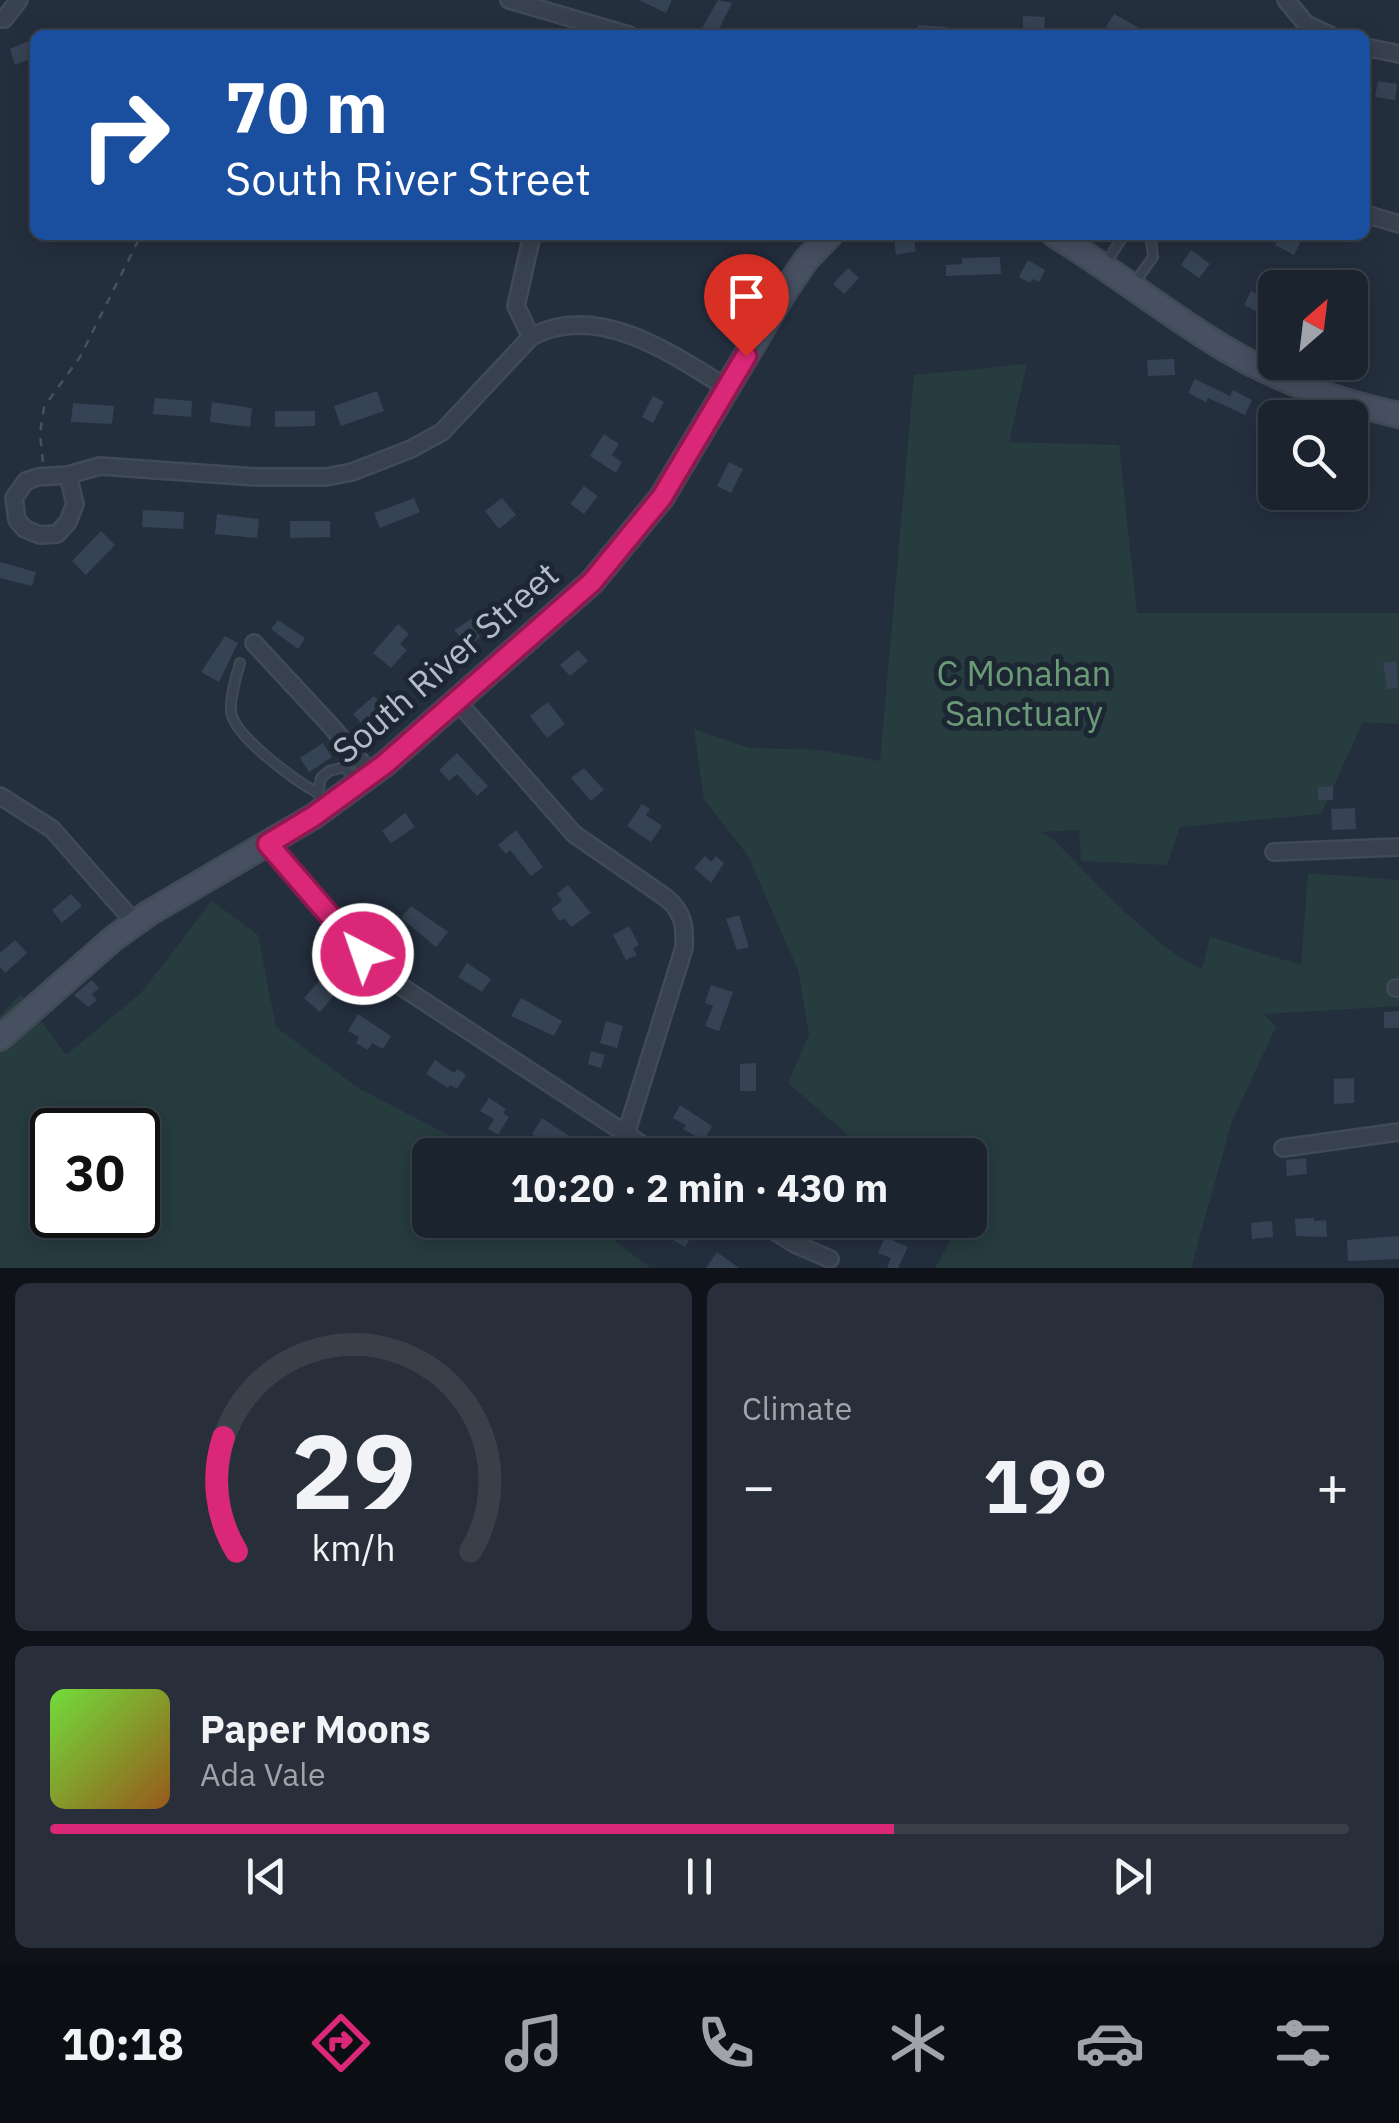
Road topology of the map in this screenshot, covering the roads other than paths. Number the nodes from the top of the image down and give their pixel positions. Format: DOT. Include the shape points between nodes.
graph roads {
  1 [pos="19,0"];
  2 [pos="508,0"];
  3 [pos="1286,0"];
  4 [pos="0,19"];
  5 [pos="612,30"];
  6 [pos="1319,30"];
  7 [pos="1370,48"];
  8 [pos="1399,54"];
  9 [pos="1370,215"];
  10 [pos="1399,224"];
  11 [pos="531,240"];
  12 [pos="825,240"];
  13 [pos="1063,240"];
  14 [pos="1121,240"];
  15 [pos="1151,240"];
  16 [pos="1104,266"];
  17 [pos="1133,285"];
  18 [pos="532,337"];
  19 [pos="728,388"];
  20 [pos="1399,415"];
  21 [pos="68,474"];
  22 [pos="254,643"];
  23 [pos="240,663"];
  24 [pos="458,701"];
  25 [pos="366,779"];
  26 [pos="0,796"];
  27 [pos="321,801"];
  28 [pos="268,844"];
  29 [pos="1399,847"];
  30 [pos="1274,852"];
  31 [pos="135,923"];
  32 [pos="0,1038"];
  33 [pos="1399,1132"];
  34 [pos="626,1134"];
  35 [pos="632,1138"];
  36 [pos="1283,1148"];
  37 [pos="785,1238"];
  38 [pos="830,1259"];
  1 -- 4 [label="street"];
  2 -- 5 [label="street"];
  3 -- 6 [label="street"];
  7 -- 8 [label="street"];
  9 -- 10 [label="street"];
  11 -- 18 [label="street" via="516,306"];
  12 -- 19 [label="street, South River Street" via="782,294"];
  13 -- 16 [label="street"];
  14 -- 16 [label="lane"];
  15 -- 17 [label="lane" via="1153,257"];
  16 -- 17 [label="street"];
  17 -- 20 [label="street" via="1255,365"];
  18 -- 19 [label="street" via="546,328 574,326 630,335"];
  18 -- 21 [label="street" via="442,432 352,472 257,476 100,466"];
  19 -- 24 [label="street, South River Street" via="662,497 614,558"];
  21 -- 21 [label="street" via="75,504 68,522 57,534 26,529 13,502 26,480"];
  22 -- 25 [label="street"];
  23 -- 27 [label="lane" via="233,718"];
  24 -- 25 [label="street, South River Street"];
  24 -- 34 [label="street" via="574,834 682,916 684,948"];
  25 -- 27 [label="street, South River Street"];
  26 -- 31 [label="street" via="52,828"];
  27 -- 28 [label="street, South River Street"];
  28 -- 31 [label="street, South River Street"];
  28 -- 34 [label="street" via="382,972"];
  29 -- 30 [label="street"];
  31 -- 32 [label="street, South River Street"];
  33 -- 36 [label="street"];
  34 -- 35 [label="street"];
  37 -- 38 [label="street"];
}
